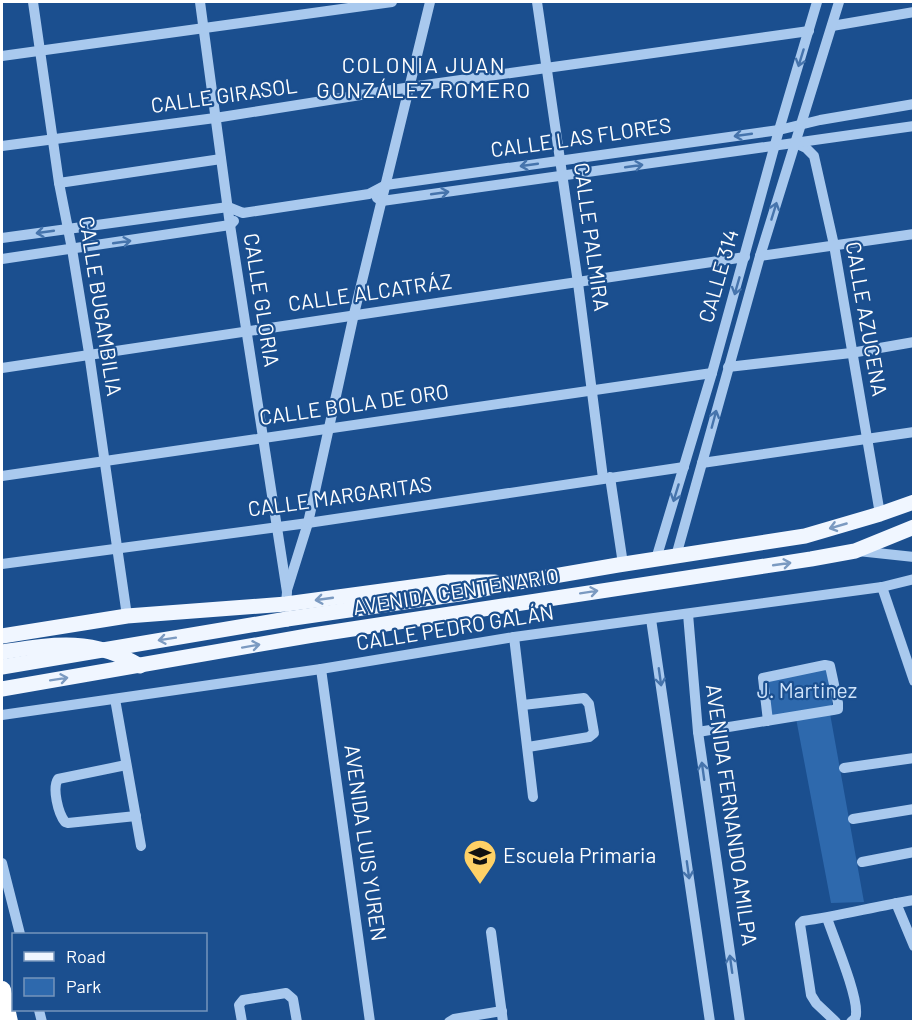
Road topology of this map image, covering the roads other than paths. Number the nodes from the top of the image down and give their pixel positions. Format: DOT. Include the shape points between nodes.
graph roads {
  1 [pos="33,2"];
  2 [pos="200,2"];
  3 [pos="392,2"];
  4 [pos="430,2"];
  5 [pos="537,2"];
  6 [pos="818,2"];
  7 [pos="839,2"];
  8 [pos="914,12"];
  9 [pos="832,26"];
  10 [pos="203,29"];
  11 [pos="809,31"];
  12 [pos="40,50"];
  13 [pos="2,56"];
  14 [pos="548,69"];
  15 [pos="411,87"];
  16 [pos="914,104"];
  17 [pos="215,117"];
  18 [pos="801,124"];
  19 [pos="914,126"];
  20 [pos="779,130"];
  21 [pos="52,139"];
  22 [pos="795,142"];
  23 [pos="2,146"];
  24 [pos="775,146"];
  25 [pos="221,159"];
  26 [pos="560,160"];
  27 [pos="563,177"];
  28 [pos="59,183"];
  29 [pos="386,185"];
  30 [pos="369,194"];
  31 [pos="382,201"];
  32 [pos="228,207"];
  33 [pos="243,213"];
  34 [pos="230,225"];
  35 [pos="68,229"];
  36 [pos="914,234"];
  37 [pos="2,238"];
  38 [pos="834,245"];
  39 [pos="72,249"];
  40 [pos="760,256"];
  41 [pos="745,258"];
  42 [pos="2,259"];
  43 [pos="578,284"];
  44 [pos="354,314"];
  45 [pos="247,332"];
  46 [pos="914,342"];
  47 [pos="89,353"];
  48 [pos="851,353"];
  49 [pos="728,367"];
  50 [pos="2,368"];
  51 [pos="712,373"];
  52 [pos="591,390"];
  53 [pos="328,429"];
  54 [pos="914,432"];
  55 [pos="261,437"];
  56 [pos="868,439"];
  57 [pos="104,460"];
  58 [pos="702,463"];
  59 [pos="684,467"];
  60 [pos="2,476"];
  61 [pos="606,477"];
  62 [pos="914,502"];
  63 [pos="879,514"];
  64 [pos="308,523"];
  65 [pos="276,526"];
  66 [pos="914,527"];
  67 [pos="117,547"];
  68 [pos="855,551"];
  69 [pos="896,555"];
  70 [pos="676,556"];
  71 [pos="914,557"];
  72 [pos="656,559"];
  73 [pos="2,564"];
  74 [pos="623,564"];
  75 [pos="914,579"];
  76 [pos="899,582"];
  77 [pos="882,587"];
  78 [pos="287,605"];
  79 [pos="688,614"];
  80 [pos="127,616"];
  81 [pos="651,619"];
  82 [pos="2,636"];
  83 [pos="514,637"];
  84 [pos="2,652"];
  85 [pos="140,666"];
  86 [pos="2,667"];
  87 [pos="321,669"];
  88 [pos="914,681"];
  89 [pos="2,689"];
  90 [pos="115,699"];
  91 [pos="523,705"];
  92 [pos="2,715"];
  93 [pos="768,721"];
  94 [pos="698,732"];
  95 [pos="528,747"];
  96 [pos="914,758"];
  97 [pos="126,765"];
  98 [pos="844,768"];
  99 [pos="533,796"];
  100 [pos="914,809"];
  101 [pos="136,816"];
  102 [pos="853,819"];
  103 [pos="141,846"];
  104 [pos="914,852"];
  105 [pos="862,862"];
  106 [pos="2,863"];
  107 [pos="914,900"];
  108 [pos="896,903"];
  109 [pos="827,918"];
  110 [pos="491,932"];
  111 [pos="20,933"];
  112 [pos="914,946"];
  113 [pos="2,990"];
  114 [pos="502,1016"];
  115 [pos="9,1022"];
  116 [pos="242,1022"];
  117 [pos="297,1022"];
  118 [pos="370,1022"];
  119 [pos="449,1022"];
  120 [pos="710,1022"];
  121 [pos="740,1022"];
  122 [pos="836,1022"];
  123 [pos="851,1022"];
  1 -- 12 [label="street, CALLE BUGAMBILIA"];
  2 -- 10 [label="street, CALLE GLORIA"];
  3 -- 10 [label="street"];
  4 -- 15 [label="street"];
  5 -- 14 [label="street, CALLE PALMIRA"];
  6 -- 11 [label="street, CALLE 314"];
  7 -- 9 [label="street"];
  8 -- 9 [label="street"];
  9 -- 18 [label="street"];
  10 -- 12 [label="street"];
  10 -- 17 [label="street, CALLE GLORIA"];
  11 -- 14 [label="street, CALLE GIRASOL"];
  11 -- 20 [label="street, CALLE 314, one-way"];
  12 -- 13 [label="street"];
  12 -- 21 [label="street, CALLE BUGAMBILIA"];
  14 -- 15 [label="street, CALLE GIRASOL"];
  14 -- 26 [label="street, CALLE PALMIRA"];
  15 -- 17 [label="street, CALLE GIRASOL"];
  15 -- 29 [label="street"];
  16 -- 18 [label="street"];
  17 -- 21 [label="street, CALLE GIRASOL"];
  17 -- 25 [label="street, CALLE GLORIA"];
  18 -- 20 [label="street, CALLE LAS FLORES"];
  18 -- 22 [label="street"];
  19 -- 22 [label="street, CALLE LAS FLORES"];
  20 -- 24 [label="street, CALLE 314"];
  20 -- 26 [label="street, CALLE LAS FLORES, one-way"];
  21 -- 23 [label="street, CALLE GIRASOL"];
  21 -- 28 [label="street, CALLE BUGAMBILIA"];
  22 -- 24 [label="street, CALLE LAS FLORES"];
  22 -- 38 [label="street, CALLE AZUCENA" via="814,156"];
  40 -- 22 [label="street, one-way"];
  27 -- 24 [label="street, CALLE LAS FLORES, one-way"];
  24 -- 41 [label="street, CALLE 314"];
  25 -- 28 [label="street"];
  25 -- 32 [label="street, CALLE GLORIA"];
  26 -- 27 [label="street, CALLE PALMIRA"];
  26 -- 29 [label="street, CALLE LAS FLORES, one-way"];
  31 -- 27 [label="street, CALLE LAS FLORES, one-way"];
  27 -- 43 [label="street, CALLE PALMIRA"];
  28 -- 35 [label="street, CALLE BUGAMBILIA"];
  29 -- 30 [label="street, CALLE LAS FLORES"];
  29 -- 31 [label="street"];
  30 -- 31 [label="street"];
  30 -- 33 [label="street, CALLE LAS FLORES"];
  31 -- 44 [label="street"];
  32 -- 33 [label="street"];
  32 -- 34 [label="street, CALLE GLORIA"];
  32 -- 35 [label="street"];
  33 -- 34 [label="street"];
  39 -- 34 [label="street, one-way"];
  34 -- 45 [label="street, CALLE GLORIA"];
  35 -- 37 [label="street, one-way"];
  35 -- 39 [label="street, CALLE BUGAMBILIA"];
  36 -- 38 [label="street"];
  38 -- 40 [label="street"];
  38 -- 48 [label="street, CALLE AZUCENA"];
  39 -- 42 [label="street"];
  39 -- 47 [label="street, CALLE BUGAMBILIA"];
  40 -- 49 [label="street"];
  41 -- 43 [label="street, CALLE ALCATRÁZ"];
  41 -- 51 [label="street, CALLE 314, one-way"];
  43 -- 44 [label="street, CALLE ALCATRÁZ"];
  43 -- 52 [label="street, CALLE PALMIRA"];
  44 -- 45 [label="street, CALLE ALCATRÁZ"];
  44 -- 53 [label="street"];
  45 -- 47 [label="street, CALLE ALCATRÁZ"];
  45 -- 55 [label="street, CALLE GLORIA"];
  46 -- 48 [label="street"];
  47 -- 50 [label="street, CALLE ALCATRÁZ"];
  47 -- 57 [label="street, CALLE BUGAMBILIA"];
  48 -- 49 [label="street"];
  48 -- 56 [label="street, CALLE AZUCENA"];
  58 -- 49 [label="street, one-way"];
  51 -- 52 [label="street, CALLE BOLA DE ORO"];
  51 -- 59 [label="street, CALLE 314"];
  52 -- 53 [label="street, CALLE BOLA DE ORO"];
  52 -- 61 [label="street, CALLE PALMIRA"];
  53 -- 55 [label="street, CALLE BOLA DE ORO"];
  53 -- 64 [label="street"];
  54 -- 56 [label="street"];
  55 -- 57 [label="street, CALLE BOLA DE ORO"];
  55 -- 65 [label="street, CALLE GLORIA"];
  56 -- 58 [label="street"];
  56 -- 63 [label="street, CALLE AZUCENA"];
  57 -- 60 [label="street, CALLE BOLA DE ORO"];
  57 -- 67 [label="street, CALLE BUGAMBILIA"];
  58 -- 70 [label="street"];
  59 -- 61 [label="street, CALLE MARGARITAS"];
  59 -- 72 [label="street, CALLE 314, one-way"];
  61 -- 64 [label="street, CALLE MARGARITAS"];
  61 -- 74 [label="street, CALLE PALMIRA"];
  62 -- 63 [label="main road, AVENIDA CENTENARIO"];
  63 -- 70 [label="main road, AVENIDA CENTENARIO, one-way" via="806,536"];
  64 -- 65 [label="street, CALLE MARGARITAS"];
  64 -- 78 [label="street"];
  65 -- 67 [label="street, CALLE MARGARITAS"];
  65 -- 78 [label="street, CALLE GLORIA"];
  66 -- 68 [label="main road, AVENIDA CENTENARIO"];
  67 -- 73 [label="street, CALLE MARGARITAS"];
  67 -- 80 [label="street, CALLE BUGAMBILIA"];
  68 -- 69 [label="street"];
  85 -- 68 [label="main road, AVENIDA CENTENARIO, one-way"];
  69 -- 71 [label="street"];
  69 -- 76 [label="street" via="903,558 908,568"];
  70 -- 72 [label="main road, AVENIDA CENTENARIO"];
  72 -- 74 [label="main road, AVENIDA CENTENARIO"];
  74 -- 78 [label="main road, AVENIDA CENTENARIO, one-way" via="466,593"];
  75 -- 76 [label="street, CALLE PEDRO GALÁN"];
  76 -- 77 [label="street, CALLE PEDRO GALÁN"];
  77 -- 79 [label="street, CALLE PEDRO GALÁN"];
  77 -- 88 [label="street"];
  78 -- 80 [label="main road, AVENIDA CENTENARIO"];
  78 -- 86 [label="main road, AVENIDA CENTENARIO, one-way, bridge"];
  79 -- 81 [label="street, CALLE PEDRO GALÁN"];
  79 -- 94 [label="street, AVENIDA FERNANDO AMILPA"];
  80 -- 82 [label="main road, AVENIDA CENTENARIO"];
  81 -- 83 [label="street, CALLE PEDRO GALÁN"];
  81 -- 120 [label="street, one-way"];
  83 -- 87 [label="street, CALLE PEDRO GALÁN"];
  83 -- 91 [label="street"];
  84 -- 85 [label="main road" via="80,644 118,654"];
  89 -- 85 [label="main road, AVENIDA CENTENARIO, one-way"];
  87 -- 90 [label="street, CALLE PEDRO GALÁN"];
  87 -- 118 [label="street, AVENIDA LUIS YUREN"];
  90 -- 92 [label="street, CALLE PEDRO GALÁN"];
  90 -- 97 [label="street"];
  91 -- 95 [label="street"];
  91 -- 95 [label="street" via="584,698 590,704 594,733"];
  93 -- 93 [label="street" via="838,709 830,666 763,678"];
  93 -- 94 [label="street"];
  121 -- 94 [label="street, AVENIDA FERNANDO AMILPA, one-way"];
  95 -- 99 [label="street"];
  96 -- 98 [label="street"];
  97 -- 101 [label="street"];
  97 -- 101 [label="street" via="58,779 55,785 59,806 62,819 68,823"];
  100 -- 102 [label="street"];
  101 -- 103 [label="street"];
  104 -- 105 [label="street"];
  106 -- 111 [label="street"];
  107 -- 108 [label="street"];
  108 -- 109 [label="street"];
  108 -- 112 [label="street"];
  109 -- 122 [label="street" via="803,921 800,926 811,995"];
  109 -- 123 [label="street" via="854,996 856,1013"];
  110 -- 114 [label="street"];
  113 -- 115 [label="highway"];
  114 -- 119 [label="street"];
  116 -- 117 [label="street" via="239,1005 243,1000 286,993 292,999"];
}
